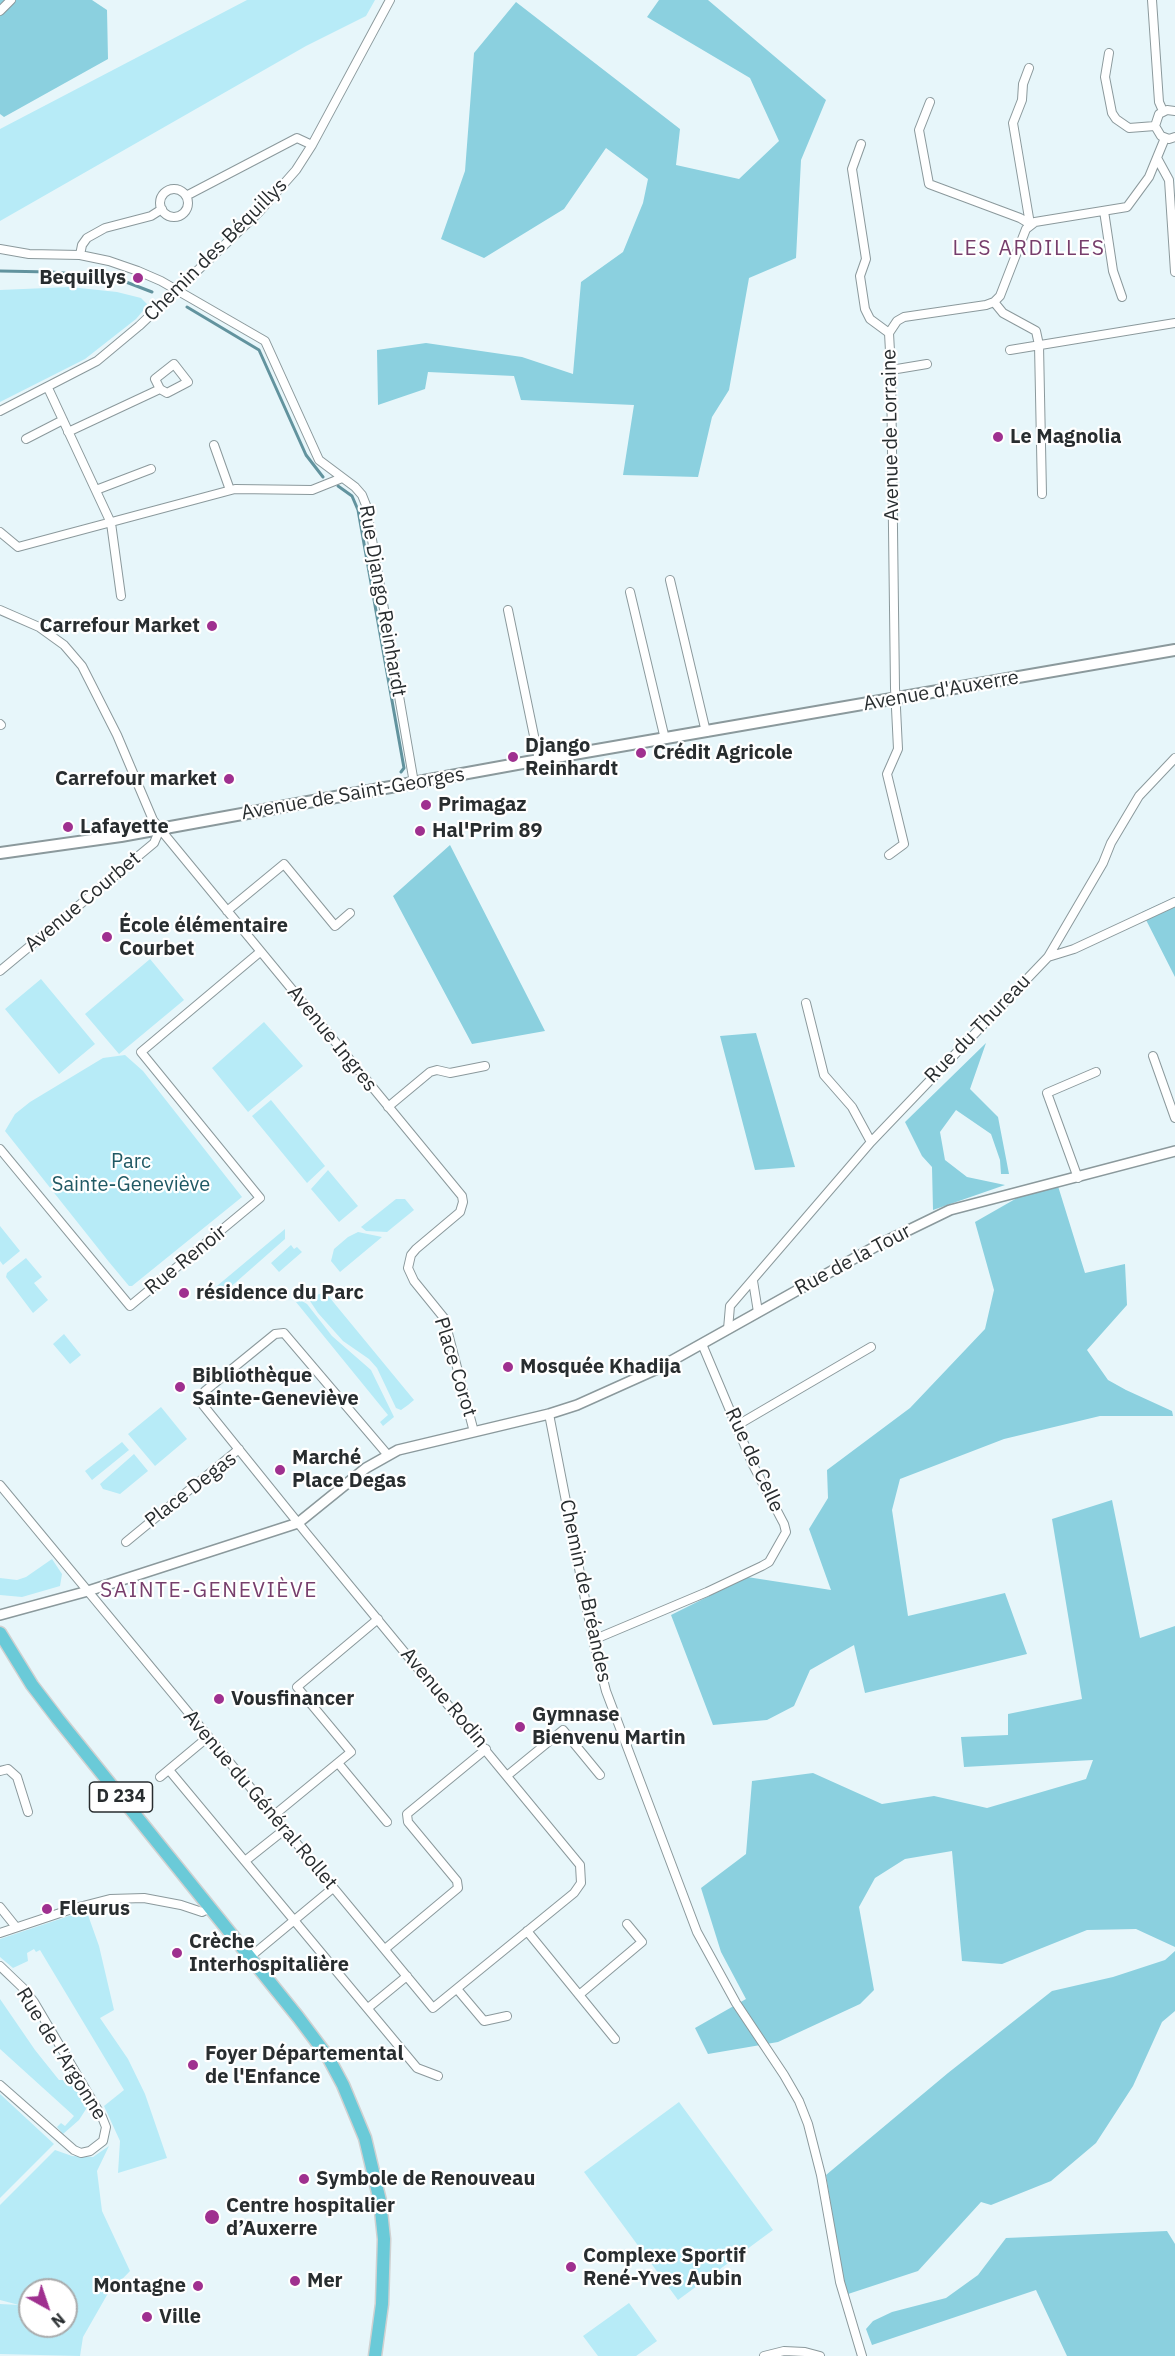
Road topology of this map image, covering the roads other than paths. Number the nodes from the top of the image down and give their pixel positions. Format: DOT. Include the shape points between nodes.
graph roads {
  1 [pos="11,0"];
  2 [pos="390,0"];
  3 [pos="1152,0"];
  4 [pos="0,11"];
  5 [pos="1109,53"];
  6 [pos="1029,68"];
  7 [pos="930,102"];
  8 [pos="1163,111"];
  9 [pos="1175,111"];
  10 [pos="1155,126"];
  11 [pos="1175,137"];
  12 [pos="1165,138"];
  13 [pos="861,144"];
  14 [pos="312,145"];
  15 [pos="1157,158"];
  16 [pos="186,196"];
  17 [pos="162,209"];
  18 [pos="1104,211"];
  19 [pos="1030,224"];
  20 [pos="0,249"];
  21 [pos="80,255"];
  22 [pos="1175,272"];
  23 [pos="175,290"];
  24 [pos="1122,297"];
  25 [pos="994,302"];
  26 [pos="1175,322"];
  27 [pos="889,333"];
  28 [pos="1039,345"];
  29 [pos="1010,350"];
  30 [pos="927,364"];
  31 [pos="891,370"];
  32 [pos="48,388"];
  33 [pos="160,389"];
  34 [pos="0,411"];
  35 [pos="63,420"];
  36 [pos="68,432"];
  37 [pos="26,439"];
  38 [pos="214,445"];
  39 [pos="151,469"];
  40 [pos="342,478"];
  41 [pos="96,490"];
  42 [pos="230,490"];
  43 [pos="1042,494"];
  44 [pos="111,524"];
  45 [pos="0,532"];
  46 [pos="670,580"];
  47 [pos="630,592"];
  48 [pos="122,596"];
  49 [pos="0,610"];
  50 [pos="508,610"];
  51 [pos="1175,650"];
  52 [pos="896,699"];
  53 [pos="706,732"];
  54 [pos="665,739"];
  55 [pos="1175,758"];
  56 [pos="539,760"];
  57 [pos="414,783"];
  58 [pos="160,829"];
  59 [pos="0,853"];
  60 [pos="889,855"];
  61 [pos="1175,902"];
  62 [pos="227,911"];
  63 [pos="350,913"];
  64 [pos="260,952"];
  65 [pos="1048,957"];
  66 [pos="0,971"];
  67 [pos="806,1003"];
  68 [pos="1153,1056"];
  69 [pos="485,1066"];
  70 [pos="1096,1072"];
  71 [pos="388,1107"];
  72 [pos="1175,1118"];
  73 [pos="871,1142"];
  74 [pos="0,1149"];
  75 [pos="1175,1151"];
  76 [pos="1078,1178"];
  77 [pos="459,1191"];
  78 [pos="753,1281"];
  79 [pos="758,1312"];
  80 [pos="728,1329"];
  81 [pos="702,1344"];
  82 [pos="871,1347"];
  83 [pos="549,1414"];
  84 [pos="736,1426"];
  85 [pos="474,1431"];
  86 [pos="239,1449"];
  87 [pos="387,1454"];
  88 [pos="0,1485"];
  89 [pos="298,1522"];
  90 [pos="126,1542"];
  91 [pos="88,1591"];
  92 [pos="0,1615"];
  93 [pos="378,1619"];
  94 [pos="0,1633"];
  95 [pos="593,1640"];
  96 [pos="208,1737"];
  97 [pos="486,1749"];
  98 [pos="338,1763"];
  99 [pos="169,1770"];
  100 [pos="0,1771"];
  101 [pos="600,1774"];
  102 [pos="508,1775"];
  103 [pos="160,1777"];
  104 [pos="28,1812"];
  105 [pos="273,1816"];
  106 [pos="387,1822"];
  107 [pos="284,1830"];
  108 [pos="245,1862"];
  109 [pos="333,1888"];
  110 [pos="0,1907"];
  111 [pos="210,1908"];
  112 [pos="294,1920"];
  113 [pos="627,1924"];
  114 [pos="16,1927"];
  115 [pos="527,1931"];
  116 [pos="0,1933"];
  117 [pos="385,1949"];
  118 [pos="250,1957"];
  119 [pos="0,1966"];
  120 [pos="407,1976"];
  121 [pos="457,1989"];
  122 [pos="579,1995"];
  123 [pos="368,2008"];
  124 [pos="507,2016"];
  125 [pos="615,2039"];
  126 [pos="438,2076"];
  127 [pos="0,2085"];
  128 [pos="375,2356"];
  129 [pos="764,2356"];
  130 [pos="820,2356"];
  131 [pos="862,2356"];
  1 -- 4 [label="street"];
  2 -- 14 [label="street, Chemin des Béquillys"];
  3 -- 8 [label="street" via="1159,102"];
  5 -- 10 [label="street" via="1106,77 1112,113 1129,128"];
  6 -- 19 [label="street" via="1013,123"];
  7 -- 19 [label="street" via="919,130 929,184"];
  8 -- 9 [label="street"];
  8 -- 10 [label="street"];
  10 -- 12 [label="street"];
  11 -- 12 [label="street"];
  12 -- 15 [label="street"];
  13 -- 27 [label="street" via="852,169 866,259 860,276 870,319"];
  14 -- 16 [label="street" via="297,138"];
  14 -- 23 [label="street, Chemin des Béquillys" via="259,212"];
  15 -- 18 [label="street" via="1149,177 1127,207"];
  15 -- 22 [label="street" via="1169,180"];
  16 -- 17 [label="street" via="179,190 170,190 163,196"];
  16 -- 17 [label="street" via="188,204 181,214 169,215"];
  17 -- 21 [label="street" via="87,238"];
  18 -- 19 [label="street"];
  18 -- 24 [label="street" via="1113,271"];
  19 -- 25 [label="street"];
  20 -- 21 [label="street, Rue Django Reinhardt"];
  21 -- 23 [label="street, Rue Django Reinhardt" via="138,271"];
  23 -- 32 [label="street, Chemin des Béquillys" via="97,361"];
  23 -- 40 [label="street, Rue Django Reinhardt" via="265,341 319,460"];
  25 -- 27 [label="street, Avenue de Lorraine" via="904,317"];
  25 -- 28 [label="street" via="1003,313 1036,331"];
  26 -- 28 [label="street"];
  27 -- 31 [label="street, Avenue de Lorraine"];
  28 -- 29 [label="street"];
  28 -- 43 [label="street"];
  30 -- 31 [label="street"];
  31 -- 52 [label="street, Avenue de Lorraine"];
  32 -- 34 [label="street, Chemin des Béquillys"];
  32 -- 35 [label="street"];
  33 -- 36 [label="street"];
  35 -- 36 [label="street"];
  35 -- 37 [label="street"];
  36 -- 41 [label="street"];
  38 -- 42 [label="street"];
  39 -- 41 [label="street"];
  40 -- 42 [label="street" via="312,490"];
  40 -- 57 [label="street, Rue Django Reinhardt" via="362,495 366,505"];
  41 -- 44 [label="street"];
  42 -- 44 [label="street"];
  44 -- 45 [label="street" via="18,547"];
  44 -- 48 [label="street"];
  46 -- 53 [label="street"];
  47 -- 54 [label="street"];
  49 -- 58 [label="street, Avenue Ingres" via="39,627 64,645 82,666"];
  50 -- 56 [label="street"];
  51 -- 52 [label="main road, Avenue d'Auxerre"];
  52 -- 53 [label="main road, Avenue d'Auxerre"];
  52 -- 60 [label="street, Avenue de Lorraine" via="898,749 886,774 904,844"];
  53 -- 54 [label="main road, Avenue de Saint-Georges"];
  54 -- 56 [label="main road, Avenue de Saint-Georges"];
  55 -- 65 [label="street, Rue du Thureau" via="1139,796"];
  56 -- 57 [label="main road, Avenue de Saint-Georges"];
  57 -- 58 [label="main road, Avenue de Saint-Georges"];
  58 -- 59 [label="main road, Avenue de Saint-Georges"];
  58 -- 62 [label="street, Avenue Ingres"];
  58 -- 66 [label="street, Avenue Courbet" via="154,843"];
  61 -- 65 [label="street"];
  62 -- 63 [label="street" via="284,864 335,926"];
  62 -- 64 [label="street, Avenue Ingres"];
  64 -- 71 [label="street, Avenue Ingres"];
  64 -- 74 [label="street, Rue Renoir" via="141,1052 260,1198 130,1306"];
  65 -- 73 [label="street, Rue du Thureau"];
  67 -- 73 [label="street" via="824,1075 852,1107"];
  68 -- 72 [label="street"];
  69 -- 71 [label="street" via="450,1073 430,1072"];
  70 -- 76 [label="street" via="1047,1093"];
  71 -- 77 [label="street, Avenue Ingres"];
  73 -- 78 [label="street, Rue du Thureau"];
  75 -- 76 [label="street, Rue de la Tour"];
  76 -- 79 [label="street, Rue de la Tour" via="950,1210"];
  77 -- 85 [label="street, Place Corot" via="463,1202 460,1212 416,1249 408,1268 444,1318"];
  78 -- 79 [label="street"];
  78 -- 80 [label="street, Rue du Thureau" via="730,1306"];
  79 -- 80 [label="street, Rue de la Tour"];
  80 -- 81 [label="street, Rue de la Tour"];
  81 -- 83 [label="street, Rue de la Tour" via="641,1377"];
  81 -- 84 [label="street, Rue de Celle"];
  82 -- 84 [label="street"];
  83 -- 85 [label="street, Rue de la Tour"];
  83 -- 95 [label="street, Chemin de Bréandes"];
  84 -- 95 [label="street, Rue de Celle" via="786,1532 769,1562"];
  85 -- 87 [label="street, Rue de la Tour"];
  86 -- 87 [label="street" via="201,1398 281,1332"];
  86 -- 89 [label="street, Place Degas"];
  86 -- 90 [label="street, Place Degas"];
  87 -- 89 [label="street, Rue de la Tour"];
  88 -- 91 [label="street, Avenue du Général Rollet"];
  89 -- 91 [label="street"];
  89 -- 93 [label="street, Avenue Rodin"];
  91 -- 92 [label="street"];
  91 -- 96 [label="street, Avenue du Général Rollet"];
  93 -- 97 [label="street, Avenue Rodin"];
  93 -- 98 [label="street" via="297,1687 351,1752"];
  94 -- 111 [label="main road, D 234" via="32,1685"];
  95 -- 131 [label="street, Chemin de Bréandes" via="606,1691 697,1932 736,2003 784,2075 808,2124 840,2282"];
  96 -- 99 [label="street"];
  96 -- 105 [label="street, Avenue du Général Rollet"];
  97 -- 102 [label="street, Avenue Rodin"];
  97 -- 117 [label="street" via="407,1814 408,1822 459,1886"];
  98 -- 105 [label="street"];
  98 -- 106 [label="street"];
  99 -- 103 [label="street"];
  99 -- 108 [label="street"];
  100 -- 104 [label="street" via="8,1769 17,1777"];
  101 -- 102 [label="street" via="563,1730"];
  102 -- 115 [label="street, Avenue Rodin" via="577,1859 582,1871 578,1888"];
  105 -- 107 [label="street, Avenue du Général Rollet"];
  107 -- 108 [label="street"];
  107 -- 109 [label="street, Avenue du Général Rollet"];
  108 -- 112 [label="street"];
  109 -- 112 [label="street"];
  109 -- 117 [label="street, Avenue du Général Rollet"];
  110 -- 114 [label="street"];
  111 -- 114 [label="street" via="202,1912 144,1898 111,1899"];
  111 -- 118 [label="main road, D 234"];
  112 -- 118 [label="street"];
  112 -- 123 [label="street"];
  113 -- 122 [label="street" via="642,1942"];
  114 -- 116 [label="street"];
  115 -- 121 [label="street"];
  115 -- 122 [label="street"];
  117 -- 120 [label="street, Avenue du Général Rollet"];
  118 -- 128 [label="main road, D 234" via="336,2071 365,2138 380,2201 384,2239"];
  119 -- 127 [label="street, Rue de l'Argonne" via="34,2002 102,2117 106,2134 98,2147 74,2150"];
  120 -- 121 [label="street, Avenue du Général Rollet" via="433,2008"];
  120 -- 123 [label="street"];
  121 -- 124 [label="street" via="484,2021"];
  122 -- 125 [label="street"];
  123 -- 126 [label="street" via="417,2068"];
  129 -- 130 [label="street" via="805,2352"];
}
